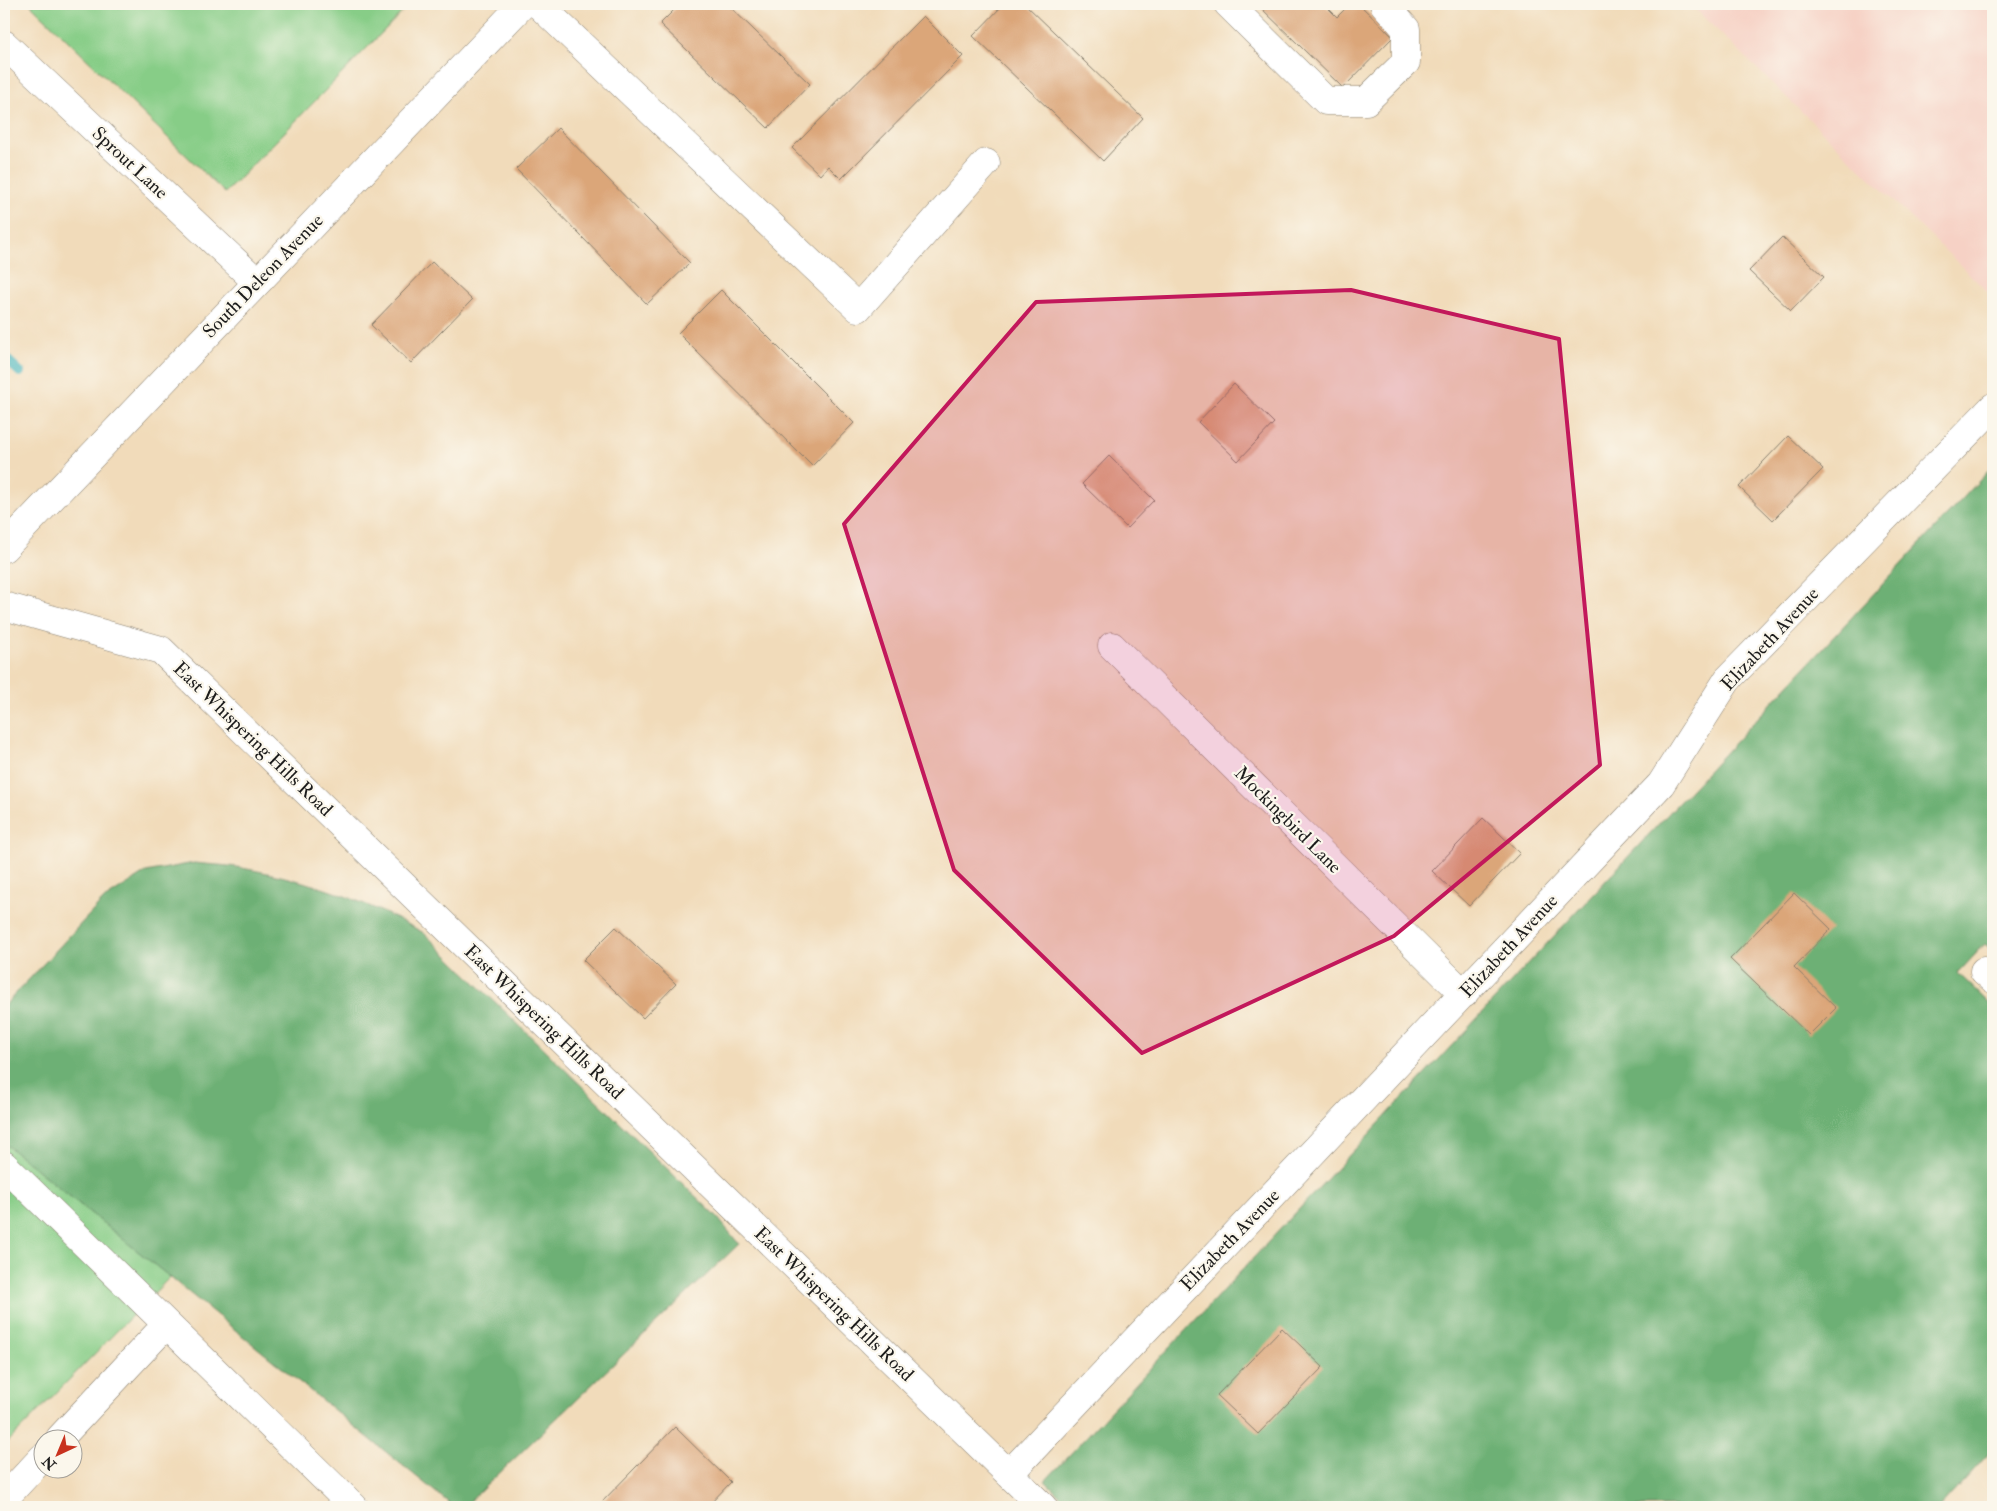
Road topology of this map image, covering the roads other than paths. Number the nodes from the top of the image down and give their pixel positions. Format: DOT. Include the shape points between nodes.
graph roads {
  1 [pos="523,4"];
  2 [pos="538,4"];
  3 [pos="1228,4"];
  4 [pos="1384,4"];
  5 [pos="4,44"];
  6 [pos="986,163"];
  7 [pos="257,282"];
  8 [pos="1993,407"];
  9 [pos="4,548"];
  10 [pos="4,606"];
  11 [pos="1112,646"];
  12 [pos="1464,994"];
  13 [pos="4,1165"];
  14 [pos="166,1325"];
  15 [pos="69,1428"];
  16 [pos="32,1469"];
  17 [pos="1008,1474"];
  18 [pos="4,1499"];
  19 [pos="354,1507"];
  20 [pos="1043,1507"];
  1 -- 7 [label="street, South Deleon Avenue"];
  2 -- 6 [label="street" via="858,308"];
  3 -- 4 [label="street" via="1326,101 1366,101 1406,62 1406,30"];
  5 -- 7 [label="street, Sprout Lane"];
  7 -- 9 [label="street, South Deleon Avenue"];
  8 -- 12 [label="street, Elizabeth Avenue" via="1728,679 1661,784"];
  10 -- 17 [label="street, East Whispering Hills Road" via="161,650"];
  11 -- 12 [label="street, Mockingbird Lane"];
  12 -- 17 [label="street, Elizabeth Avenue"];
  13 -- 14 [label="street"];
  14 -- 15 [label="street"];
  14 -- 19 [label="street"];
  16 -- 18 [label="street"];
  17 -- 20 [label="street, East Whispering Hills Road"];
}
